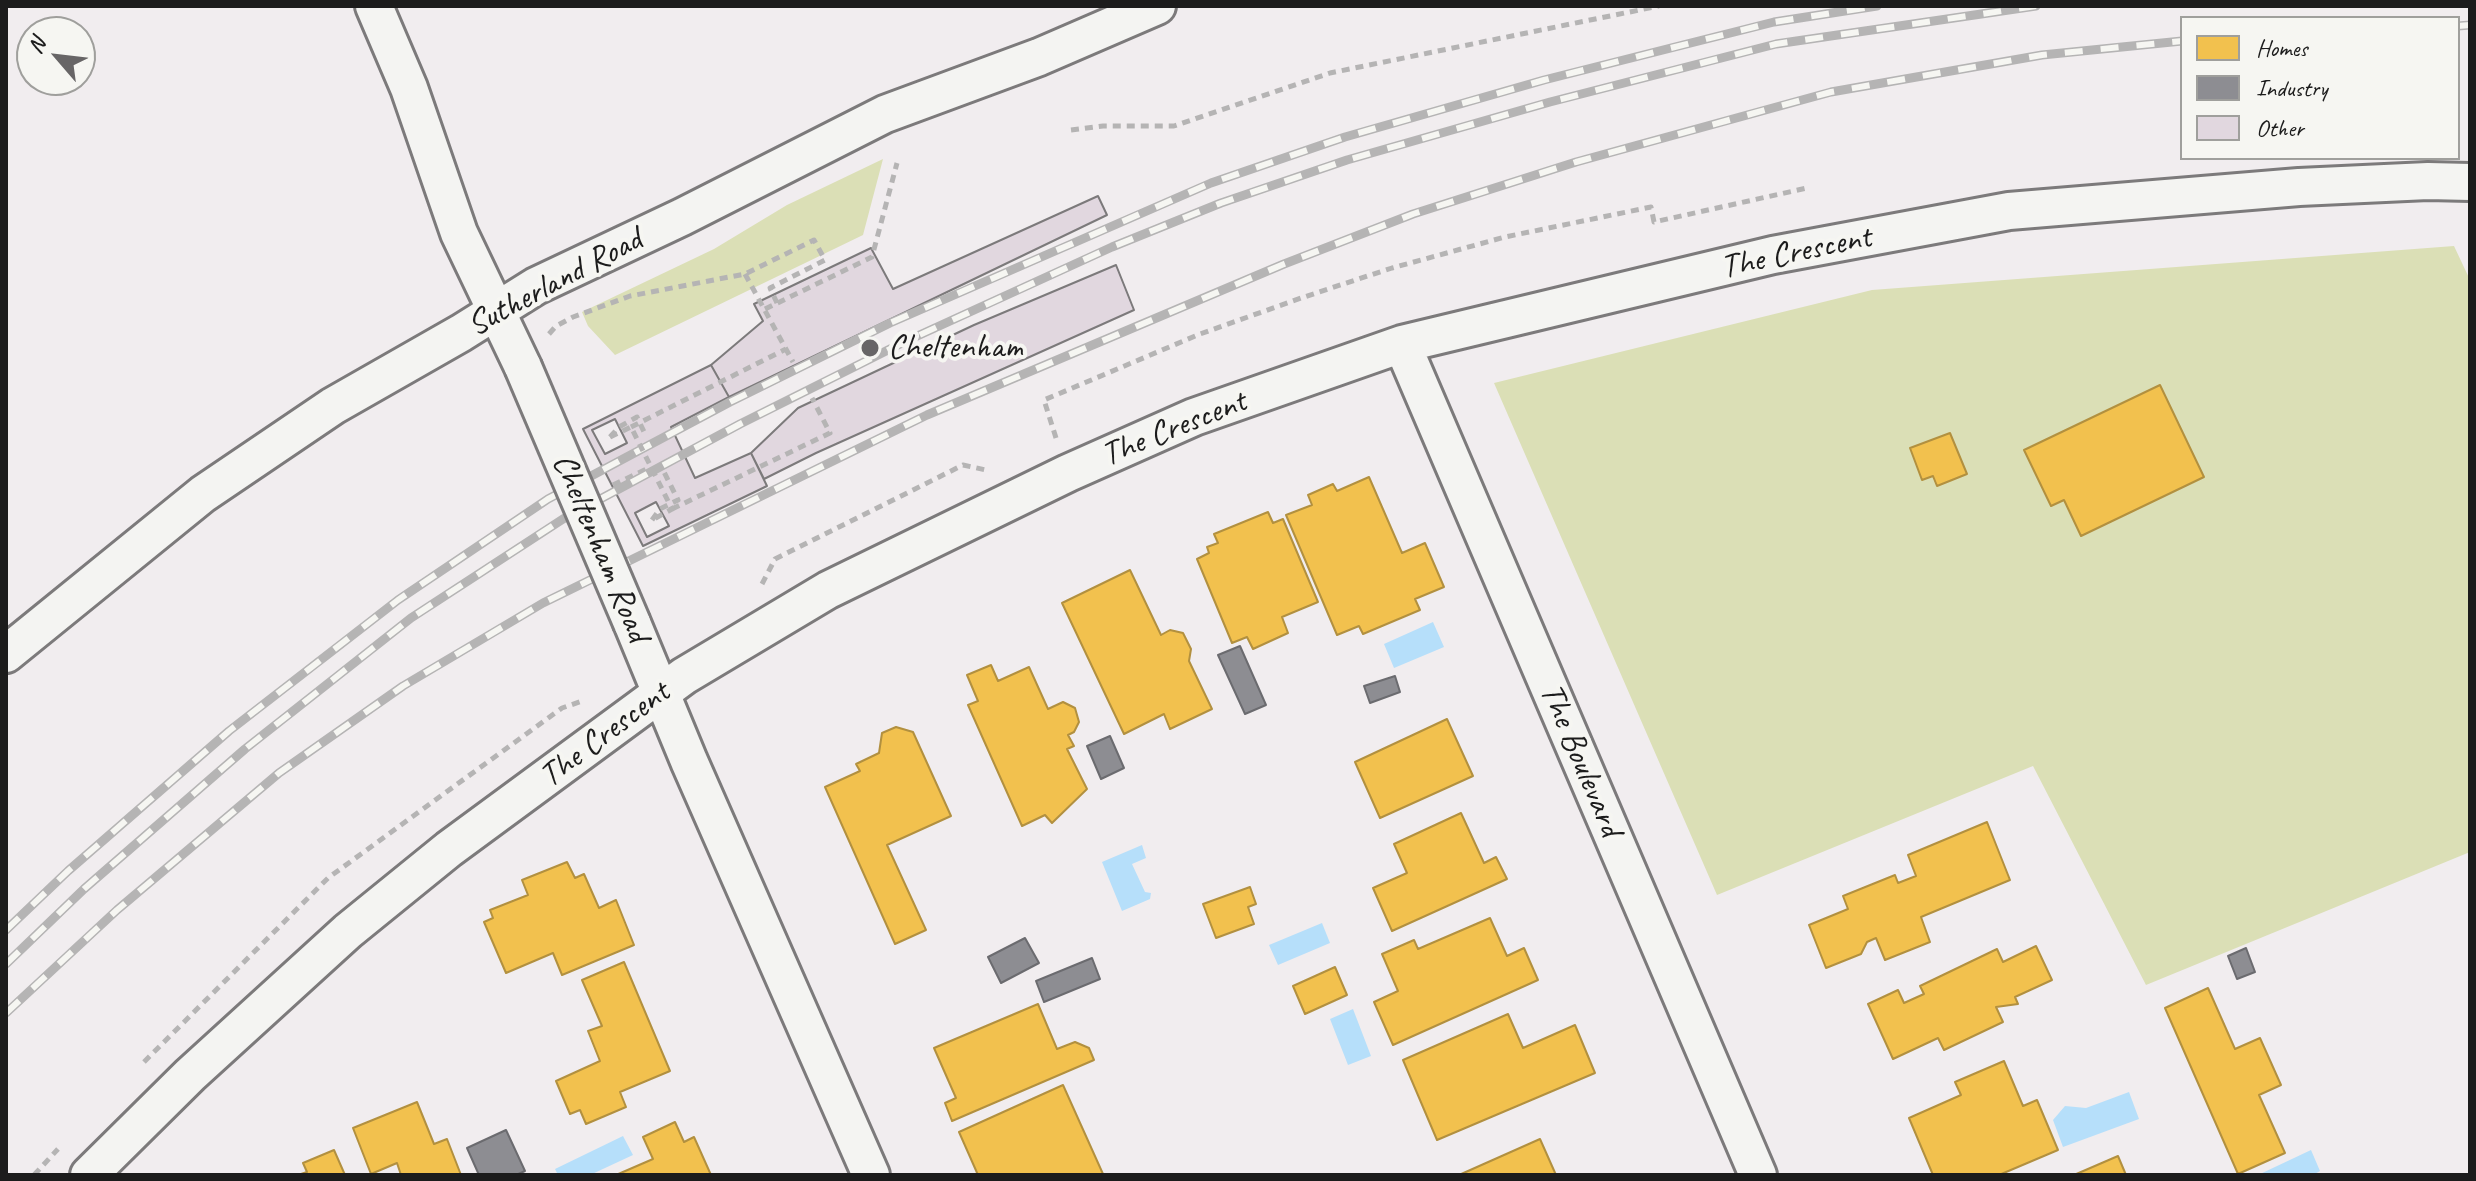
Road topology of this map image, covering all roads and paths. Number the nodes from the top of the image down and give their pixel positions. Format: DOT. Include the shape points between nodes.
graph roads {
  1 [pos="374,6"];
  2 [pos="1157,6"];
  3 [pos="1659,6"];
  4 [pos="1071,130"];
  5 [pos="897,163"];
  6 [pos="2470,182"];
  7 [pos="1807,188"];
  8 [pos="745,274"];
  9 [pos="777,303"];
  10 [pos="496,309"];
  11 [pos="765,309"];
  12 [pos="544,339"];
  13 [pos="1402,344"];
  14 [pos="786,349"];
  15 [pos="793,362"];
  16 [pos="812,398"];
  17 [pos="631,427"];
  18 [pos="645,434"];
  19 [pos="1044,444"];
  20 [pos="651,467"];
  21 [pos="989,470"];
  22 [pos="664,472"];
  23 [pos="608,487"];
  24 [pos="672,509"];
  25 [pos="755,591"];
  26 [pos="6,654"];
  27 [pos="661,693"];
  28 [pos="89,1175"];
  29 [pos="871,1175"];
  30 [pos="1758,1175"];
  1 -- 10 [label="street, Cheltenham Road" via="409,88 459,233"];
  2 -- 10 [label="street, Sutherland Road" via="885,114"];
  3 -- 4 [label="path" via="1330,73 1174,126"];
  5 -- 9 [label="path" via="872,257"];
  6 -- 13 [label="street, The Crescent" via="2299,187 2009,211 1773,255"];
  7 -- 19 [label="path" via="1654,222 1651,207 1505,237 1304,297 1044,400 1058,437"];
  8 -- 9 [label="path" via="814,240 825,260 770,288"];
  8 -- 11 [label="path"];
  8 -- 12 [label="path" via="630,296 556,326"];
  9 -- 11 [label="path"];
  10 -- 26 [label="street, Sutherland Road" via="333,406 203,494"];
  10 -- 27 [label="street, Cheltenham Road, bridge"];
  11 -- 14 [label="path"];
  13 -- 27 [label="street, The Crescent" via="1194,417 1068,473 828,590"];
  13 -- 30 [label="street, The Boulevard"];
  14 -- 15 [label="path"];
  14 -- 17 [label="path"];
  16 -- 24 [label="path" via="830,433"];
  17 -- 18 [label="path, bridge" via="610,437 637,417"];
  17 -- 20 [label="path, bridge"];
  20 -- 23 [label="path"];
  20 -- 24 [label="path, bridge"];
  21 -- 25 [label="path" via="963,465 775,559"];
  22 -- 24 [label="path, bridge" via="678,500 652,520"];
  27 -- 28 [label="street, The Crescent" via="449,849 348,931"];
  27 -- 29 [label="street, Cheltenham Road"];
}
